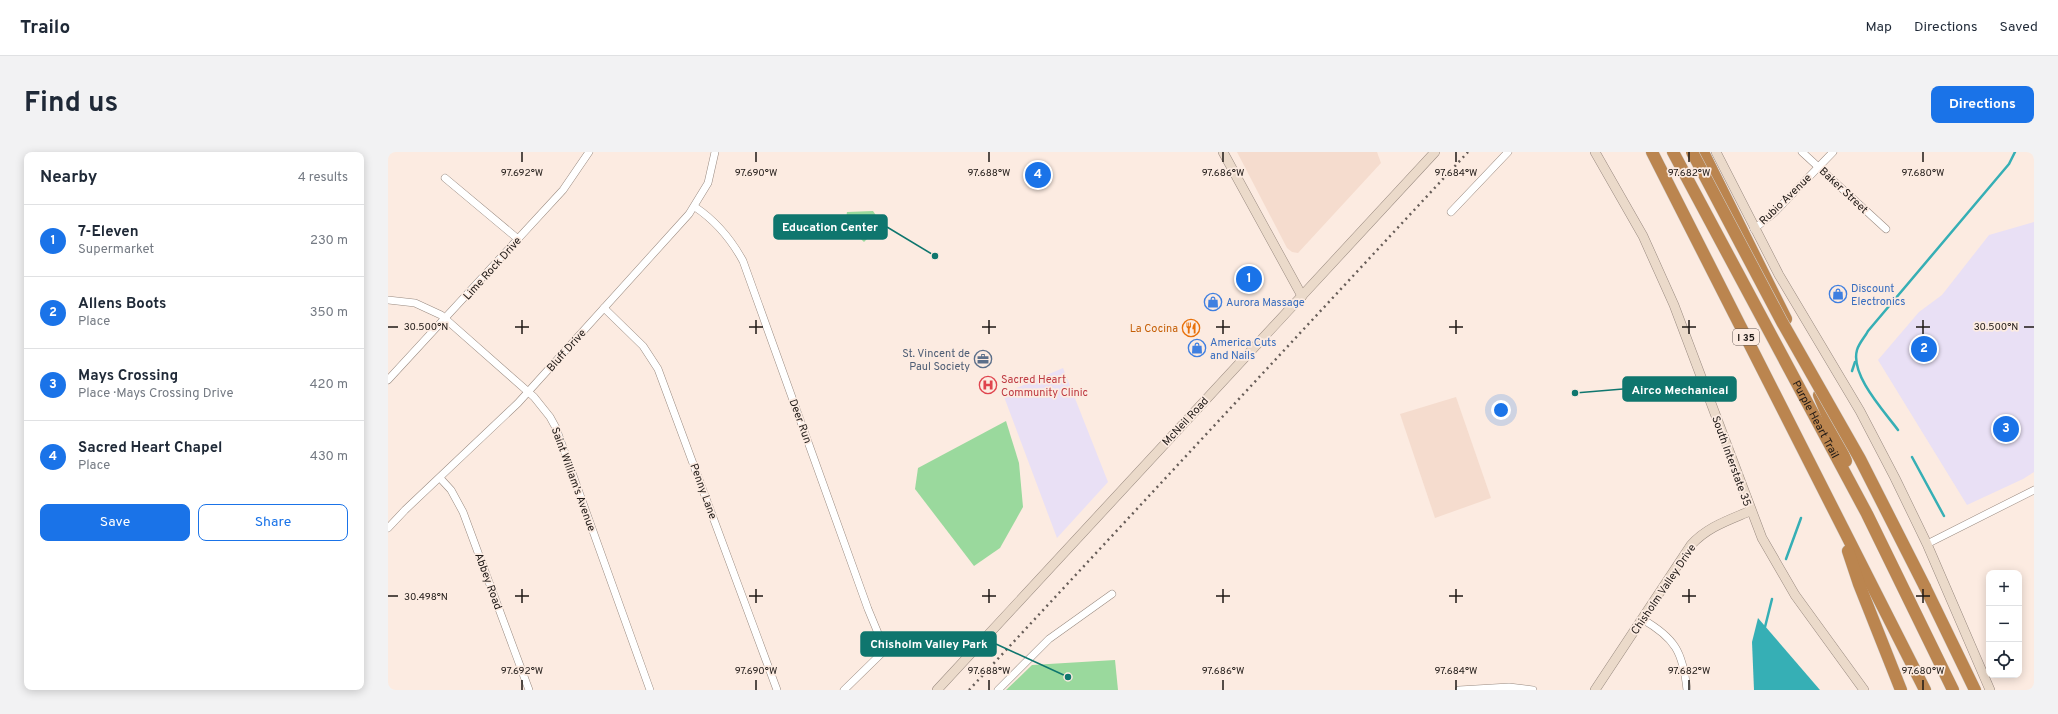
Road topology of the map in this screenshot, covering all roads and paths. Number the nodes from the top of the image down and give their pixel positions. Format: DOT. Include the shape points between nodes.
graph roads {
  1 [pos="589,152"];
  2 [pos="715,152"];
  3 [pos="1223,152"];
  4 [pos="1435,152"];
  5 [pos="1508,152"];
  6 [pos="1595,152"];
  7 [pos="1652,152"];
  8 [pos="1673,152"];
  9 [pos="1692,152"];
  10 [pos="1703,152"];
  11 [pos="1716,152"];
  12 [pos="1802,152"];
  13 [pos="1833,152"];
  14 [pos="1818,167"];
  15 [pos="445,178"];
  16 [pos="695,207"];
  17 [pos="1451,212"];
  18 [pos="1754,229"];
  19 [pos="1886,229"];
  20 [pos="518,239"];
  21 [pos="1302,296"];
  22 [pos="388,300"];
  23 [pos="604,308"];
  24 [pos="446,319"];
  25 [pos="388,380"];
  26 [pos="528,392"];
  27 [pos="440,478"];
  28 [pos="2034,490"];
  29 [pos="1750,511"];
  30 [pos="1866,514"];
  31 [pos="1840,523"];
  32 [pos="388,528"];
  33 [pos="1927,544"];
  34 [pos="1112,594"];
  35 [pos="1642,619"];
  36 [pos="529,690"];
  37 [pos="650,690"];
  38 [pos="777,690"];
  39 [pos="844,690"];
  40 [pos="937,690"];
  41 [pos="998,690"];
  42 [pos="1460,690"];
  43 [pos="1533,690"];
  44 [pos="1595,690"];
  45 [pos="1687,690"];
  46 [pos="1864,690"];
  47 [pos="1901,690"];
  48 [pos="1925,690"];
  49 [pos="1953,690"];
  50 [pos="1975,690"];
  51 [pos="1990,690"];
  1 -- 20 [label="street, Lime Rock Drive" via="563,190"];
  2 -- 16 [label="street, Bluff Drive" via="708,183"];
  3 -- 21 [label="main road"];
  4 -- 21 [label="main road, McNeil Road"];
  5 -- 17 [label="street"];
  6 -- 29 [label="main road, South Interstate 35" via="1643,236 1674,305"];
  7 -- 31 [label="highway, I 35"];
  8 -- 30 [label="highway, Purple Heart Trail / I 35"];
  9 -- 50 [label="highway, bridge" via="1775,308 1860,459"];
  10 -- 30 [label="highway" via="1782,310"];
  11 -- 18 [label="main road"];
  12 -- 14 [label="street, Baker Street"];
  13 -- 14 [label="street, Rubio Avenue"];
  14 -- 18 [label="street, Rubio Avenue" via="1774,213"];
  14 -- 19 [label="street, Baker Street"];
  15 -- 20 [label="street"];
  16 -- 23 [label="street, Bluff Drive"];
  16 -- 39 [label="street, Deer Run" via="711,218 724,232 743,261 868,610 885,650"];
  18 -- 33 [label="main road" via="1860,411"];
  20 -- 24 [label="street, Lime Rock Drive"];
  21 -- 40 [label="main road, McNeil Road"];
  22 -- 24 [label="street, Saint William's Avenue" via="415,303"];
  23 -- 26 [label="street, Bluff Drive"];
  23 -- 38 [label="street, Penny Lane" via="643,346 658,369"];
  24 -- 25 [label="street, Lime Rock Drive"];
  24 -- 26 [label="street, Saint William's Avenue"];
  26 -- 27 [label="street, Bluff Drive"];
  26 -- 37 [label="street, Saint William's Avenue" via="543,407 556,428"];
  27 -- 32 [label="street, Bluff Drive"];
  27 -- 36 [label="street, Abbey Road" via="451,490 463,512"];
  28 -- 33 [label="street"];
  29 -- 35 [label="main road, Chisholm Valley Drive" via="1717,525 1695,540"];
  29 -- 46 [label="main road, South Interstate 35" via="1794,595"];
  30 -- 49 [label="highway, Purple Heart Trail / I 35"];
  31 -- 47 [label="highway" via="1859,584"];
  31 -- 48 [label="highway, I 35"];
  33 -- 51 [label="main road"];
  34 -- 41 [label="street" via="1049,639"];
  35 -- 44 [label="main road, Chisholm Valley Drive"];
  35 -- 45 [label="street" via="1665,633 1676,647 1683,663"];
  42 -- 43 [label="street" via="1508,687"];
}
